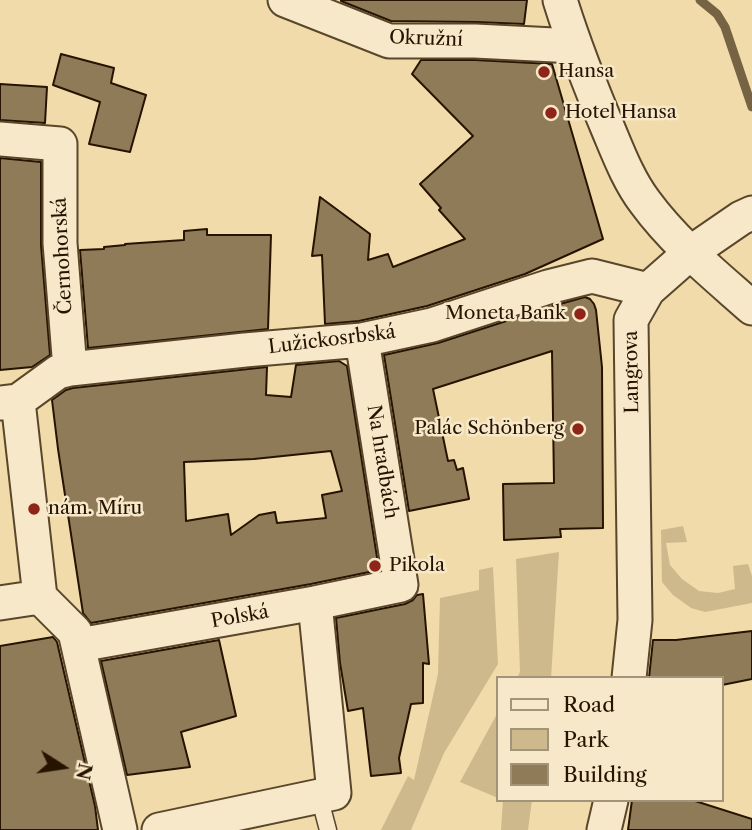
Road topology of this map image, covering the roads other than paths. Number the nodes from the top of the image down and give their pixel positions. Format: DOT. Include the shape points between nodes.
graph roads {
  1 [pos="285,0"];
  2 [pos="560,0"];
  3 [pos="574,47"];
  4 [pos="0,139"];
  5 [pos="752,213"];
  6 [pos="691,253"];
  7 [pos="648,290"];
  8 [pos="752,308"];
  9 [pos="362,340"];
  10 [pos="70,369"];
  11 [pos="9,402"];
  12 [pos="401,585"];
  13 [pos="40,597"];
  14 [pos="0,603"];
  15 [pos="314,603"];
  16 [pos="79,645"];
  17 [pos="629,676"];
  18 [pos="319,796"];
  19 [pos="611,802"];
  20 [pos="120,830"];
  21 [pos="159,830"];
  22 [pos="328,830"];
  23 [pos="604,830"];
  1 -- 3 [label="street, Okružní" via="389,41"];
  2 -- 3 [label="street"];
  3 -- 6 [label="street" via="629,177 663,225"];
  4 -- 10 [label="street, Černohorská" via="60,144 60,243"];
  5 -- 6 [label="street, Langrova"];
  6 -- 7 [label="street, Langrova"];
  6 -- 8 [label="street"];
  7 -- 9 [label="street, Lužickosrbská" via="592,276 432,325"];
  7 -- 17 [label="street, Langrova" via="631,320 635,620"];
  9 -- 10 [label="street, Lužickosrbská"];
  9 -- 12 [label="street, Na hradbách"];
  10 -- 11 [label="street, Lužickosrbská"];
  11 -- 13 [label="street"];
  12 -- 15 [label="street, Polská"];
  13 -- 14 [label="street"];
  13 -- 16 [label="street" via="75,632"];
  15 -- 16 [label="street, Polská"];
  15 -- 18 [label="street" via="334,793"];
  16 -- 20 [label="street"];
  18 -- 21 [label="street"];
  18 -- 22 [label="lane"];
  19 -- 23 [label="street"];
}
